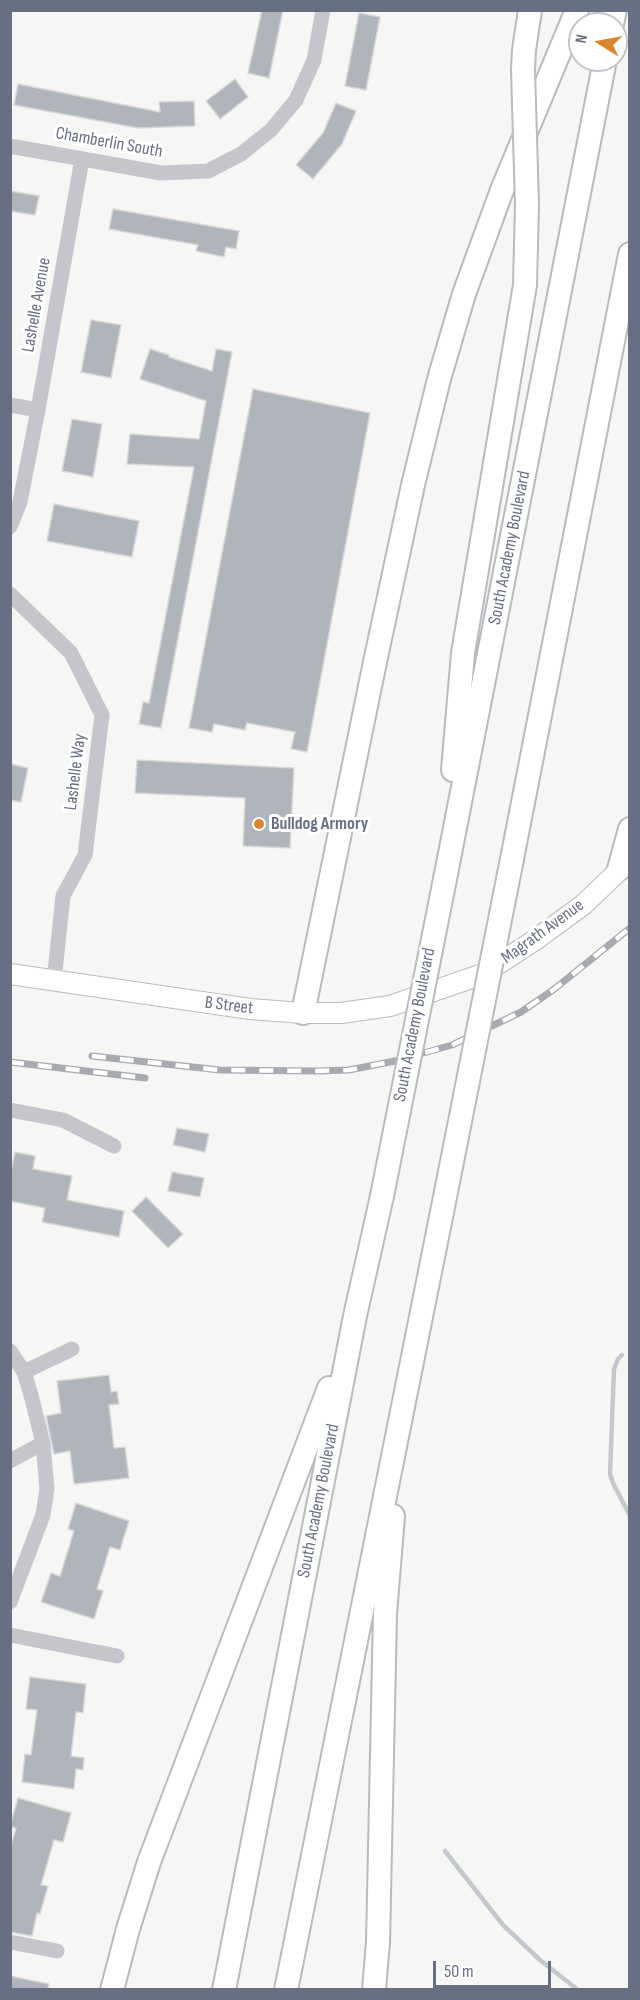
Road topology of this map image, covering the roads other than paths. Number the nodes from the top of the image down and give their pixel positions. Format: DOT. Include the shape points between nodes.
graph roads {
  1 [pos="323,10"];
  2 [pos="530,10"];
  3 [pos="577,10"];
  4 [pos="603,72"];
  5 [pos="10,146"];
  6 [pos="82,159"];
  7 [pos="630,254"];
  8 [pos="10,405"];
  9 [pos="38,410"];
  10 [pos="10,527"];
  11 [pos="10,594"];
  12 [pos="630,829"];
  13 [pos="625,865"];
  14 [pos="445,879"];
  15 [pos="10,974"];
  16 [pos="54,981"];
  17 [pos="446,988"];
  18 [pos="303,1013"];
  19 [pos="10,1110"];
  20 [pos="114,1146"];
  21 [pos="355,1316"];
  22 [pos="72,1348"];
  23 [pos="10,1352"];
  24 [pos="24,1372"];
  25 [pos="402,1407"];
  26 [pos="43,1443"];
  27 [pos="10,1461"];
  28 [pos="10,1602"];
  29 [pos="10,1635"];
  30 [pos="117,1656"];
  31 [pos="10,1942"];
  32 [pos="57,1951"];
  33 [pos="112,1989"];
  34 [pos="224,1989"];
  35 [pos="286,1989"];
  36 [pos="374,1989"];
  1 -- 6 [label="street, Chamberlin South" via="314,60 296,100 272,130 241,154 208,171 161,173"];
  2 -- 14 [label="highway, bridge" via="523,70 525,285 463,653"];
  3 -- 18 [label="highway" via="502,190 439,378 375,662"];
  4 -- 14 [label="highway, South Academy Boulevard"];
  5 -- 6 [label="street, Chamberlin South"];
  6 -- 9 [label="street, Lashelle Avenue"];
  7 -- 25 [label="highway, bridge"];
  8 -- 9 [label="street"];
  9 -- 10 [label="street, Lashelle Avenue" via="20,502"];
  11 -- 16 [label="street, Lashelle Way" via="71,653 102,715 85,855 63,896"];
  12 -- 13 [label="highway"];
  13 -- 17 [label="main road, Magrath Avenue" via="583,905 535,940 483,974"];
  14 -- 21 [label="highway, South Academy Boulevard, bridge"];
  15 -- 16 [label="main road, B Street"];
  16 -- 18 [label="main road, B Street"];
  17 -- 18 [label="main road, B Street" via="390,1006 341,1013"];
  19 -- 20 [label="street" via="63,1120"];
  21 -- 33 [label="highway" via="149,1862"];
  21 -- 34 [label="highway, South Academy Boulevard"];
  22 -- 24 [label="street"];
  23 -- 24 [label="street"];
  24 -- 26 [label="street"];
  25 -- 35 [label="highway"];
  25 -- 36 [label="highway" via="385,1614"];
  26 -- 27 [label="street"];
  26 -- 28 [label="street" via="47,1489 43,1515"];
  29 -- 30 [label="street"];
  31 -- 32 [label="street"];
}
